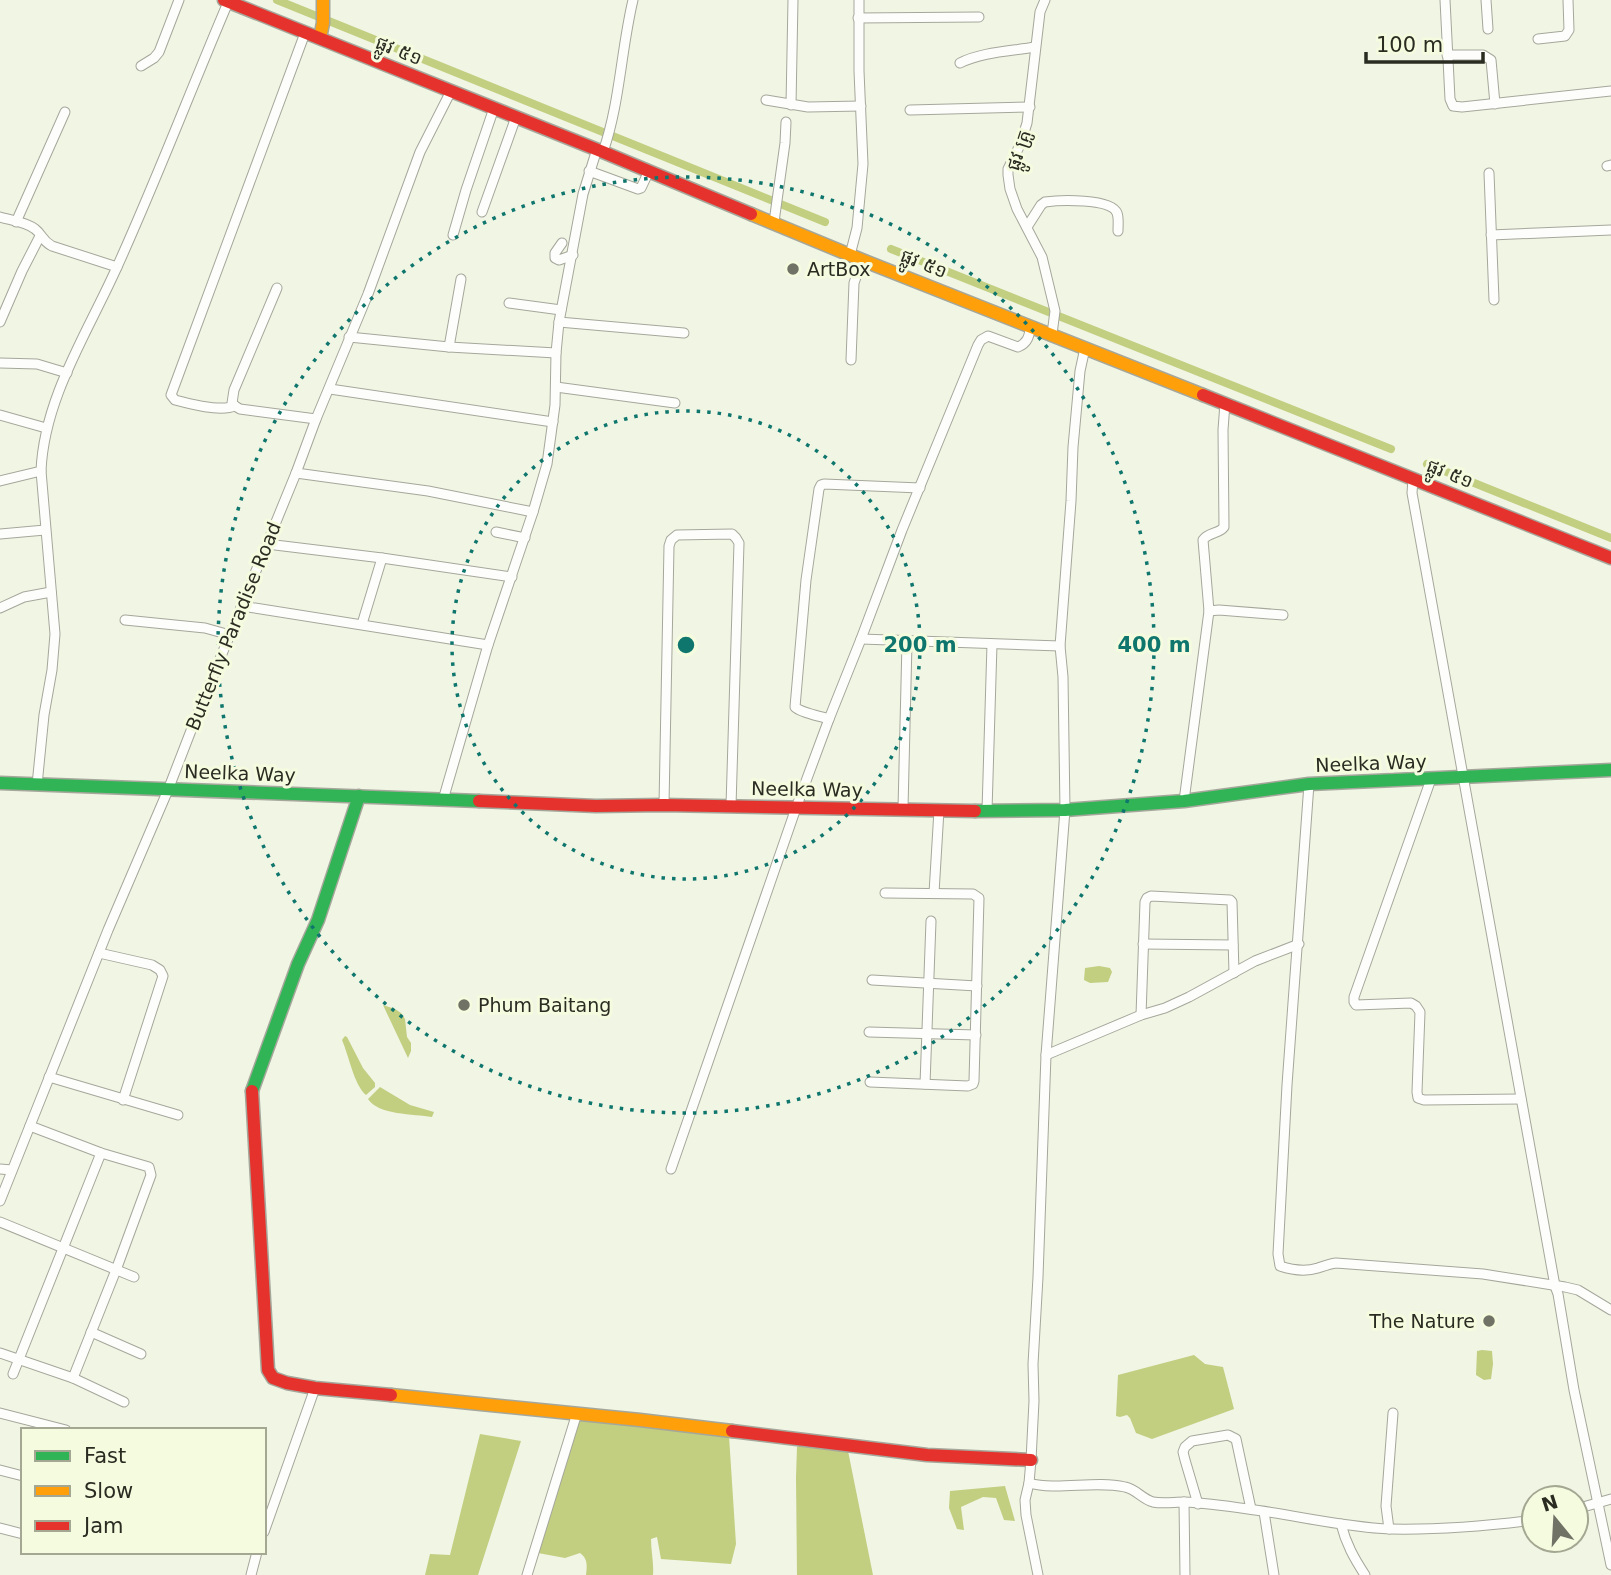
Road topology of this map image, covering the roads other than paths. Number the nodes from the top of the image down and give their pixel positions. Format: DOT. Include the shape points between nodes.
graph roads {
  1 [pos="180,0"];
  2 [pos="633,0"];
  3 [pos="793,0"];
  4 [pos="859,0"];
  5 [pos="1045,0"];
  6 [pos="1445,0"];
  7 [pos="1486,0"];
  8 [pos="1568,0"];
  9 [pos="227,1"];
  10 [pos="323,12"];
  11 [pos="979,17"];
  12 [pos="858,18"];
  13 [pos="1489,29"];
  14 [pos="306,33"];
  15 [pos="320,38"];
  16 [pos="1538,40"];
  17 [pos="1035,47"];
  18 [pos="1447,55"];
  19 [pos="960,62"];
  20 [pos="141,66"];
  21 [pos="1611,91"];
  22 [pos="447,100"];
  23 [pos="766,100"];
  24 [pos="1495,104"];
  25 [pos="791,105"];
  26 [pos="861,106"];
  27 [pos="1030,107"];
  28 [pos="910,110"];
  29 [pos="65,112"];
  30 [pos="490,117"];
  31 [pos="786,122"];
  32 [pos="513,125"];
  33 [pos="596,156"];
  34 [pos="1489,173"];
  35 [pos="645,178"];
  36 [pos="482,212"];
  37 [pos="0,217"];
  38 [pos="774,217"];
  39 [pos="16,222"];
  40 [pos="1027,227"];
  41 [pos="1118,230"];
  42 [pos="1611,230"];
  43 [pos="453,235"];
  44 [pos="1491,235"];
  45 [pos="40,236"];
  46 [pos="562,243"];
  47 [pos="573,255"];
  48 [pos="856,264"];
  49 [pos="117,267"];
  50 [pos="461,279"];
  51 [pos="277,288"];
  52 [pos="1494,300"];
  53 [pos="509,303"];
  54 [pos="561,310"];
  55 [pos="0,322"];
  56 [pos="559,322"];
  57 [pos="1031,326"];
  58 [pos="1053,331"];
  59 [pos="684,333"];
  60 [pos="349,337"];
  61 [pos="449,347"];
  62 [pos="1085,348"];
  63 [pos="556,353"];
  64 [pos="851,360"];
  65 [pos="0,363"];
  66 [pos="67,373"];
  67 [pos="556,387"];
  68 [pos="330,389"];
  69 [pos="676,403"];
  70 [pos="1225,403"];
  71 [pos="235,406"];
  72 [pos="0,415"];
  73 [pos="316,419"];
  74 [pos="553,422"];
  75 [pos="46,428"];
  76 [pos="41,471"];
  77 [pos="296,473"];
  78 [pos="1413,479"];
  79 [pos="0,481"];
  80 [pos="920,488"];
  81 [pos="533,512"];
  82 [pos="45,530"];
  83 [pos="496,532"];
  84 [pos="0,534"];
  85 [pos="525,538"];
  86 [pos="267,544"];
  87 [pos="382,558"];
  88 [pos="1611,558"];
  89 [pos="512,577"];
  90 [pos="51,592"];
  91 [pos="242,606"];
  92 [pos="0,608"];
  93 [pos="1209,611"];
  94 [pos="1283,615"];
  95 [pos="125,620"];
  96 [pos="362,624"];
  97 [pos="230,635"];
  98 [pos="861,639"];
  99 [pos="907,642"];
  100 [pos="992,644"];
  101 [pos="488,645"];
  102 [pos="1060,646"];
  103 [pos="829,719"];
  104 [pos="1611,769"];
  105 [pos="1463,778"];
  106 [pos="1431,779"];
  107 [pos="0,783"];
  108 [pos="1309,784"];
  109 [pos="37,785"];
  110 [pos="168,790"];
  111 [pos="359,796"];
  112 [pos="443,800"];
  113 [pos="1184,801"];
  114 [pos="664,805"];
  115 [pos="731,806"];
  116 [pos="796,808"];
  117 [pos="903,809"];
  118 [pos="939,810"];
  119 [pos="1065,810"];
  120 [pos="987,811"];
  121 [pos="885,893"];
  122 [pos="934,893"];
  123 [pos="931,921"];
  124 [pos="1143,944"];
  125 [pos="1299,944"];
  126 [pos="1233,945"];
  127 [pos="100,953"];
  128 [pos="1234,972"];
  129 [pos="872,980"];
  130 [pos="929,983"];
  131 [pos="977,986"];
  132 [pos="1141,1015"];
  133 [pos="869,1031"];
  134 [pos="926,1034"];
  135 [pos="976,1035"];
  136 [pos="1046,1055"];
  137 [pos="49,1077"];
  138 [pos="870,1082"];
  139 [pos="925,1084"];
  140 [pos="1521,1099"];
  141 [pos="123,1100"];
  142 [pos="178,1115"];
  143 [pos="30,1126"];
  144 [pos="101,1153"];
  145 [pos="671,1168"];
  146 [pos="0,1169"];
  147 [pos="12,1170"];
  148 [pos="0,1201"];
  149 [pos="0,1222"];
  150 [pos="63,1248"];
  151 [pos="116,1270"];
  152 [pos="134,1278"];
  153 [pos="1555,1286"];
  154 [pos="1611,1310"];
  155 [pos="91,1332"];
  156 [pos="0,1353"];
  157 [pos="141,1354"];
  158 [pos="19,1359"];
  159 [pos="13,1374"];
  160 [pos="73,1378"];
  161 [pos="315,1388"];
  162 [pos="124,1402"];
  163 [pos="0,1413"];
  164 [pos="577,1413"];
  165 [pos="1393,1413"];
  166 [pos="58,1428"];
  167 [pos="1031,1460"];
  168 [pos="0,1470"];
  169 [pos="21,1475"];
  170 [pos="1029,1483"];
  171 [pos="1611,1499"];
  172 [pos="1184,1502"];
  173 [pos="1598,1502"];
  174 [pos="1198,1504"];
  175 [pos="1590,1505"];
  176 [pos="1251,1509"];
  177 [pos="1264,1512"];
  178 [pos="1520,1521"];
  179 [pos="1342,1524"];
  180 [pos="266,1526"];
  181 [pos="0,1528"];
  182 [pos="1389,1529"];
  183 [pos="21,1533"];
  184 [pos="256,1554"];
  185 [pos="1611,1565"];
  186 [pos="251,1575"];
  187 [pos="527,1575"];
  188 [pos="1038,1575"];
  189 [pos="1185,1575"];
  190 [pos="1275,1575"];
  191 [pos="1365,1575"];
  1 -- 20 [label="street" via="159,52"];
  2 -- 33 [label="street" via="611,129"];
  3 -- 25 [label="street"];
  4 -- 12 [label="street"];
  5 -- 17 [label="street, ផ្លូវ គ្រូ"];
  6 -- 18 [label="street"];
  7 -- 13 [label="street"];
  8 -- 16 [label="street" via="1565,36"];
  9 -- 14 [label="street, ផ្លូវ ៥១"];
  9 -- 49 [label="street"];
  10 -- 15 [label="street"];
  11 -- 12 [label="street"];
  12 -- 26 [label="street"];
  14 -- 15 [label="street, ផ្លូវ ៥១"];
  14 -- 71 [label="street" via="171,395 190,404"];
  15 -- 22 [label="street, ផ្លូវ ៥១"];
  17 -- 19 [label="street"];
  17 -- 27 [label="street, ផ្លូវ គ្រូ"];
  18 -- 24 [label="street" via="1483,55 1491,60"];
  18 -- 24 [label="street" via="1451,105"];
  21 -- 24 [label="street"];
  22 -- 30 [label="street, ផ្លូវ ៥១"];
  22 -- 60 [label="street, Butterfly Paradise Road" via="420,152"];
  23 -- 25 [label="street"];
  25 -- 26 [label="street"];
  26 -- 48 [label="street" via="863,164"];
  27 -- 28 [label="street"];
  27 -- 40 [label="street, ផ្លូវ គ្រូ" via="1008,175"];
  29 -- 39 [label="street"];
  30 -- 32 [label="street, ផ្លូវ ៥១"];
  30 -- 43 [label="street"];
  31 -- 38 [label="street"];
  32 -- 33 [label="street, ផ្លូវ ៥១"];
  32 -- 36 [label="street"];
  33 -- 35 [label="street, ផ្លូវ ៥១"];
  33 -- 35 [label="street" via="634,189 640,189"];
  33 -- 47 [label="street" via="583,194"];
  34 -- 44 [label="street"];
  35 -- 38 [label="street, ផ្លូវ ៥១"];
  37 -- 39 [label="street"];
  38 -- 48 [label="street, ផ្លូវ ៥១"];
  39 -- 45 [label="street" via="32,226"];
  40 -- 41 [label="street" via="1045,202 1075,201 1112,207 1117,212"];
  40 -- 58 [label="street, ផ្លូវ គ្រូ" via="1042,257 1055,312"];
  42 -- 44 [label="street"];
  44 -- 52 [label="street"];
  45 -- 49 [label="street" via="52,246"];
  45 -- 55 [label="street"];
  46 -- 47 [label="street" via="555,258"];
  47 -- 54 [label="street"];
  48 -- 57 [label="street, ផ្លូវ ៥១"];
  48 -- 64 [label="street"];
  49 -- 66 [label="street"];
  50 -- 61 [label="street"];
  51 -- 71 [label="street" via="231,398"];
  53 -- 54 [label="street"];
  54 -- 56 [label="street"];
  56 -- 59 [label="street"];
  56 -- 63 [label="street"];
  57 -- 58 [label="street, ផ្លូវ ៥១"];
  57 -- 80 [label="street" via="1029,337 1018,347 988,336 981,340"];
  58 -- 62 [label="street, ផ្លូវ ៥១"];
  60 -- 61 [label="street"];
  60 -- 68 [label="street, Butterfly Paradise Road"];
  61 -- 63 [label="street"];
  62 -- 70 [label="street, ផ្លូវ ៥១"];
  62 -- 102 [label="street" via="1073,447"];
  63 -- 67 [label="street"];
  65 -- 66 [label="street" via="37,364"];
  66 -- 75 [label="street"];
  67 -- 69 [label="street"];
  67 -- 74 [label="street"];
  68 -- 73 [label="street, Butterfly Paradise Road"];
  68 -- 74 [label="street"];
  70 -- 78 [label="street, ផ្លូវ ៥១"];
  70 -- 93 [label="street" via="1224,527 1205,537 1203,544"];
  71 -- 73 [label="street"];
  72 -- 75 [label="street"];
  73 -- 77 [label="street, Butterfly Paradise Road"];
  74 -- 81 [label="street"];
  75 -- 76 [label="street"];
  76 -- 79 [label="street"];
  76 -- 82 [label="street"];
  77 -- 81 [label="street" via="428,491"];
  77 -- 86 [label="street, Butterfly Paradise Road"];
  78 -- 88 [label="street, ផ្លូវ ៥១"];
  78 -- 105 [label="street"];
  80 -- 98 [label="street"];
  80 -- 103 [label="street" via="824,484 818,489 795,707"];
  81 -- 85 [label="street"];
  82 -- 84 [label="street"];
  82 -- 90 [label="street"];
  83 -- 85 [label="street"];
  85 -- 89 [label="street"];
  86 -- 87 [label="street"];
  86 -- 91 [label="street, Butterfly Paradise Road"];
  87 -- 89 [label="street"];
  87 -- 96 [label="street"];
  89 -- 101 [label="street"];
  90 -- 92 [label="street"];
  90 -- 109 [label="street" via="55,634"];
  91 -- 96 [label="street"];
  91 -- 97 [label="street, Butterfly Paradise Road"];
  93 -- 94 [label="street"];
  93 -- 113 [label="street"];
  95 -- 97 [label="street"];
  96 -- 101 [label="street"];
  97 -- 110 [label="street, Butterfly Paradise Road"];
  98 -- 99 [label="street"];
  98 -- 103 [label="street"];
  99 -- 100 [label="street"];
  99 -- 117 [label="street"];
  100 -- 102 [label="street"];
  100 -- 120 [label="street"];
  101 -- 112 [label="street"];
  102 -- 119 [label="street"];
  103 -- 116 [label="street"];
  104 -- 105 [label="street, Neelka Way"];
  105 -- 106 [label="street, Neelka Way"];
  105 -- 140 [label="street"];
  106 -- 108 [label="street, Neelka Way"];
  106 -- 140 [label="street" via="1354,1002 1416,1006 1420,1012 1418,1098"];
  107 -- 109 [label="street, Neelka Way"];
  108 -- 113 [label="street, Neelka Way"];
  108 -- 125 [label="street"];
  109 -- 110 [label="street, Neelka Way"];
  110 -- 111 [label="street, Neelka Way"];
  110 -- 127 [label="street, Butterfly Paradise Road"];
  111 -- 112 [label="street, Neelka Way"];
  111 -- 161 [label="street" via="252,1094 268,1370 273,1378"];
  112 -- 114 [label="street, Neelka Way"];
  113 -- 119 [label="street, Neelka Way"];
  114 -- 115 [label="street, Neelka Way"];
  114 -- 115 [label="street" via="669,547 677,535 732,534 739,543"];
  115 -- 116 [label="street, Neelka Way"];
  116 -- 117 [label="street, Neelka Way"];
  116 -- 145 [label="street"];
  117 -- 118 [label="street, Neelka Way"];
  118 -- 120 [label="street, Neelka Way"];
  118 -- 122 [label="street"];
  119 -- 120 [label="street, Neelka Way"];
  119 -- 136 [label="street"];
  121 -- 122 [label="street"];
  122 -- 131 [label="street" via="979,898"];
  123 -- 130 [label="street"];
  124 -- 126 [label="street"];
  124 -- 126 [label="street" via="1145,902 1151,896 1230,900"];
  124 -- 132 [label="street"];
  125 -- 128 [label="street"];
  125 -- 153 [label="street" via="1287,1085 1280,1266 1302,1270 1336,1263 1420,1268"];
  126 -- 128 [label="street"];
  127 -- 137 [label="street, Butterfly Paradise Road"];
  127 -- 141 [label="street" via="152,965 163,976"];
  128 -- 132 [label="street" via="1165,1008"];
  129 -- 130 [label="street"];
  130 -- 131 [label="street"];
  130 -- 134 [label="street"];
  131 -- 135 [label="street"];
  132 -- 136 [label="street"];
  133 -- 134 [label="street"];
  134 -- 135 [label="street"];
  134 -- 139 [label="street"];
  135 -- 139 [label="street" via="972,1084"];
  136 -- 167 [label="street"];
  137 -- 141 [label="street"];
  137 -- 143 [label="street, Butterfly Paradise Road"];
  138 -- 139 [label="street"];
  140 -- 153 [label="street"];
  141 -- 142 [label="street"];
  143 -- 144 [label="street"];
  143 -- 147 [label="street, Butterfly Paradise Road"];
  144 -- 150 [label="street"];
  144 -- 151 [label="street" via="151,1170"];
  146 -- 147 [label="street"];
  147 -- 148 [label="street, Butterfly Paradise Road"];
  149 -- 150 [label="street"];
  150 -- 151 [label="street"];
  150 -- 158 [label="street"];
  151 -- 152 [label="street"];
  151 -- 155 [label="street"];
  153 -- 154 [label="street" via="1578,1290"];
  153 -- 173 [label="street"];
  155 -- 157 [label="street"];
  155 -- 160 [label="street"];
  156 -- 158 [label="street"];
  158 -- 159 [label="street"];
  158 -- 160 [label="street"];
  160 -- 162 [label="street"];
  161 -- 164 [label="street"];
  161 -- 180 [label="street"];
  163 -- 166 [label="street"];
  164 -- 167 [label="street" via="926,1455"];
  164 -- 187 [label="street"];
  165 -- 182 [label="street" via="1386,1506"];
  167 -- 170 [label="street"];
  168 -- 169 [label="street"];
  170 -- 172 [label="street" via="1124,1487 1157,1503"];
  170 -- 188 [label="street" via="1026,1515"];
  171 -- 173 [label="street"];
  172 -- 174 [label="street"];
  172 -- 189 [label="street"];
  173 -- 175 [label="street"];
  173 -- 185 [label="street"];
  174 -- 176 [label="street"];
  174 -- 176 [label="street" via="1185,1447 1192,1441 1228,1435 1236,1439"];
  176 -- 177 [label="street"];
  177 -- 179 [label="street"];
  177 -- 190 [label="street"];
  178 -- 182 [label="street"];
  179 -- 182 [label="street"];
  179 -- 191 [label="street" via="1352,1556"];
  181 -- 183 [label="street"];
  184 -- 186 [label="street"];
}
